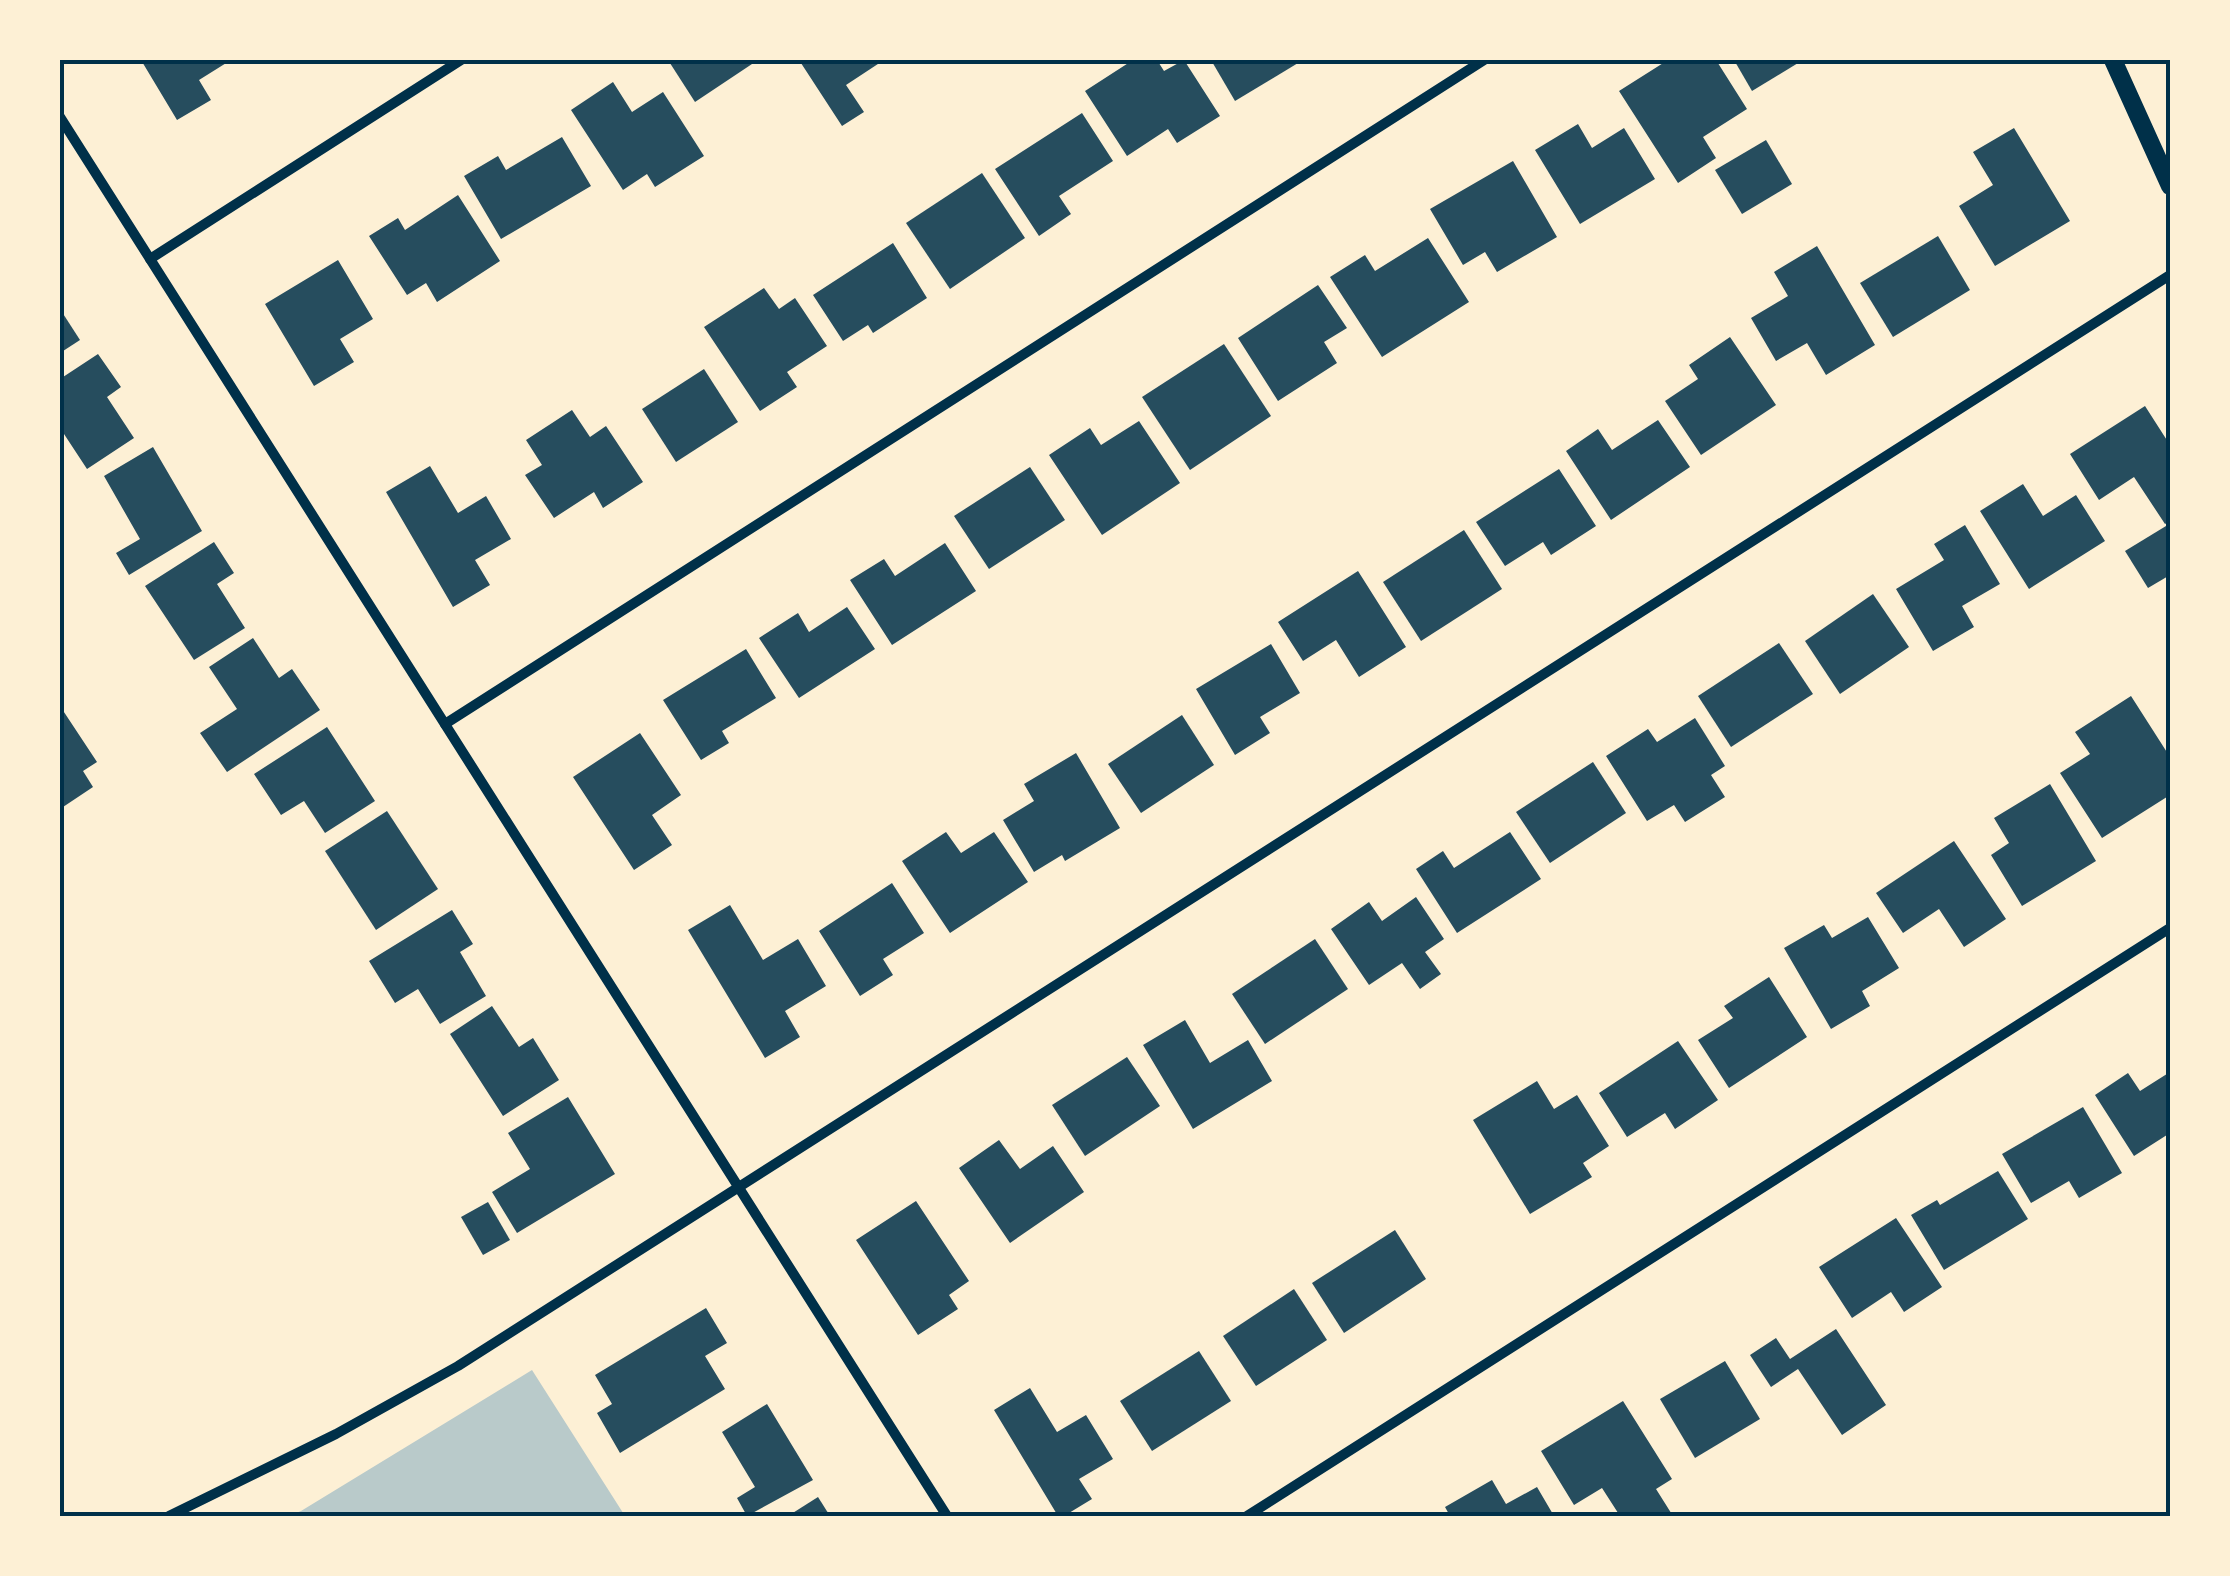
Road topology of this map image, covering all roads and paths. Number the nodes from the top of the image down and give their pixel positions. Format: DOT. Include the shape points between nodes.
graph roads {
  1 [pos="461,60"];
  2 [pos="1484,60"];
  3 [pos="2113,60"];
  4 [pos="60,117"];
  5 [pos="2170,186"];
  6 [pos="150,259"];
  7 [pos="2170,275"];
  8 [pos="445,724"];
  9 [pos="2170,928"];
  10 [pos="738,1187"];
  11 [pos="169,1516"];
  12 [pos="947,1516"];
  13 [pos="1247,1516"];
  1 -- 6 [label="street"];
  2 -- 8 [label="street"];
  3 -- 5 [label="street"];
  4 -- 6 [label="street"];
  6 -- 8 [label="street"];
  7 -- 10 [label="street"];
  8 -- 10 [label="street"];
  9 -- 13 [label="street"];
  10 -- 11 [label="street" via="458,1366"];
  10 -- 12 [label="street"];
}
